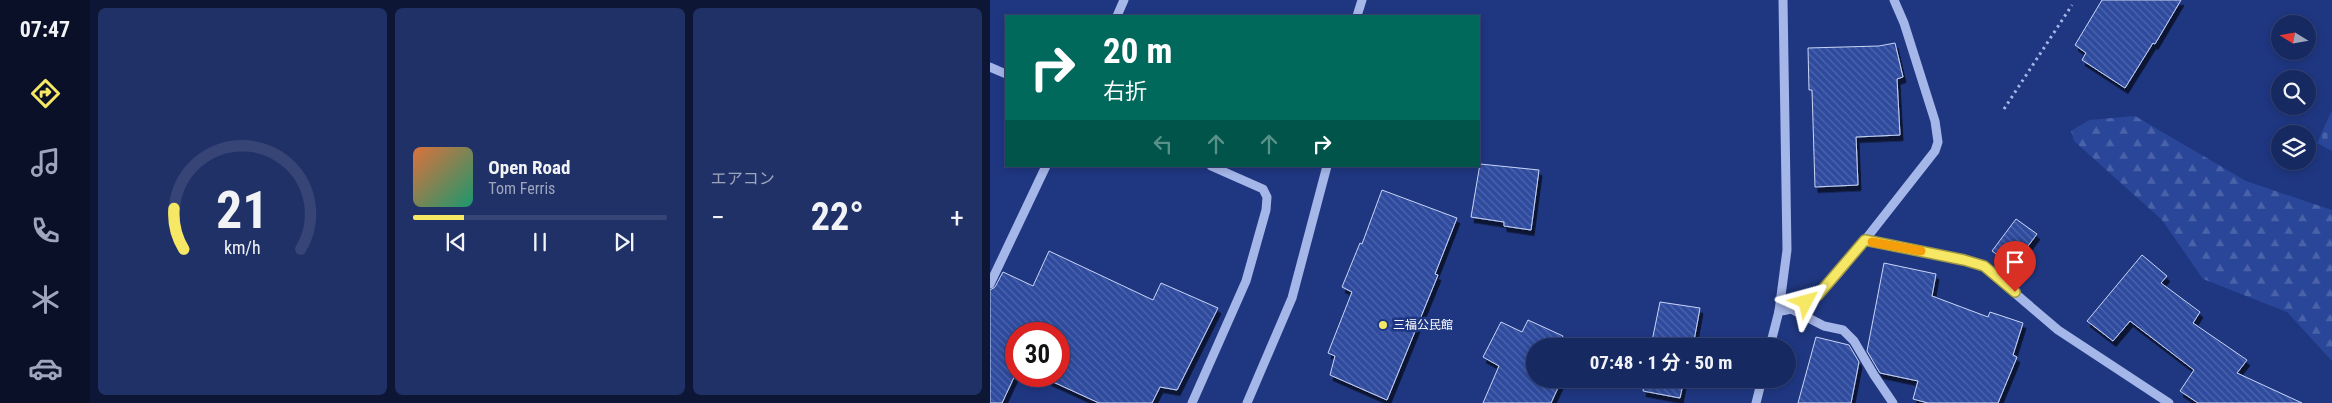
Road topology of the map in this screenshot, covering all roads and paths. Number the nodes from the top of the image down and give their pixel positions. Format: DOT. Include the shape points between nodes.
graph roads {
  1 [pos="1124,0"];
  2 [pos="1362,0"];
  3 [pos="1783,0"];
  4 [pos="1894,0"];
  5 [pos="2072,5"];
  6 [pos="1116,15"];
  7 [pos="1357,15"];
  8 [pos="990,67"];
  9 [pos="1005,74"];
  10 [pos="2004,109"];
  11 [pos="1046,167"];
  12 [pos="1213,167"];
  13 [pos="1327,167"];
  14 [pos="1865,240"];
  15 [pos="990,284"];
  16 [pos="1793,310"];
  17 [pos="1779,311"];
  18 [pos="1772,338"];
  19 [pos="1760,388"];
  20 [pos="1192,403"];
  21 [pos="1247,403"];
  22 [pos="1756,403"];
  23 [pos="1893,403"];
  24 [pos="2169,403"];
  1 -- 6 [label="street"];
  2 -- 7 [label="street"];
  3 -- 17 [label="street" via="1787,250"];
  4 -- 14 [label="street" via="1935,121 1938,142"];
  5 -- 10 [label="path"];
  8 -- 9 [label="street"];
  11 -- 15 [label="street"];
  12 -- 20 [label="street" via="1263,189 1267,197 1266,210 1246,281"];
  13 -- 21 [label="street" via="1292,298"];
  14 -- 16 [label="street" via="1818,295"];
  14 -- 24 [label="street" via="1984,266 2058,330"];
  16 -- 17 [label="street"];
  16 -- 23 [label="street" via="1824,326 1843,330 1854,341"];
  17 -- 18 [label="street"];
  19 -- 22 [label="street"];
}
